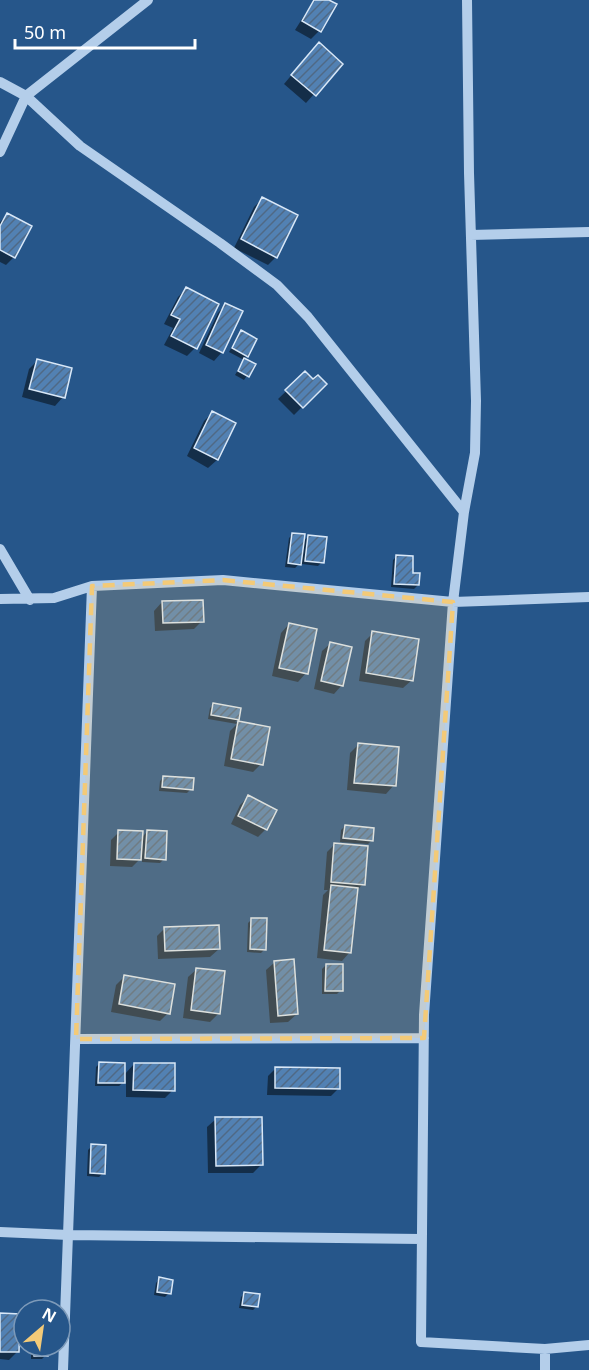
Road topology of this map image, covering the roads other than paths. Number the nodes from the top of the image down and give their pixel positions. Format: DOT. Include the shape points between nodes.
graph roads {
  1 [pos="148,0"];
  2 [pos="467,0"];
  3 [pos="0,82"];
  4 [pos="26,96"];
  5 [pos="0,152"];
  6 [pos="589,232"];
  7 [pos="471,235"];
  8 [pos="464,512"];
  9 [pos="0,549"];
  10 [pos="92,586"];
  11 [pos="589,597"];
  12 [pos="0,599"];
  13 [pos="30,600"];
  14 [pos="453,602"];
  15 [pos="424,1038"];
  16 [pos="76,1039"];
  17 [pos="0,1232"];
  18 [pos="69,1235"];
  19 [pos="421,1239"];
  20 [pos="589,1345"];
  21 [pos="545,1349"];
  22 [pos="63,1370"];
  23 [pos="545,1370"];
  1 -- 4 [label="street"];
  2 -- 7 [label="street"];
  3 -- 4 [label="street"];
  4 -- 5 [label="street"];
  4 -- 8 [label="street" via="80,146 276,285 308,316"];
  6 -- 7 [label="street"];
  7 -- 8 [label="street" via="475,453"];
  8 -- 14 [label="street"];
  9 -- 13 [label="street"];
  10 -- 13 [label="street" via="54,598"];
  10 -- 14 [label="street" via="223,580"];
  10 -- 16 [label="street"];
  11 -- 14 [label="street"];
  12 -- 13 [label="street"];
  14 -- 15 [label="street"];
  15 -- 16 [label="street"];
  15 -- 19 [label="street"];
  16 -- 18 [label="street"];
  17 -- 18 [label="street"];
  18 -- 19 [label="street"];
  18 -- 22 [label="street"];
  19 -- 21 [label="street" via="421,1342"];
  20 -- 21 [label="street"];
  21 -- 23 [label="street"];
}
